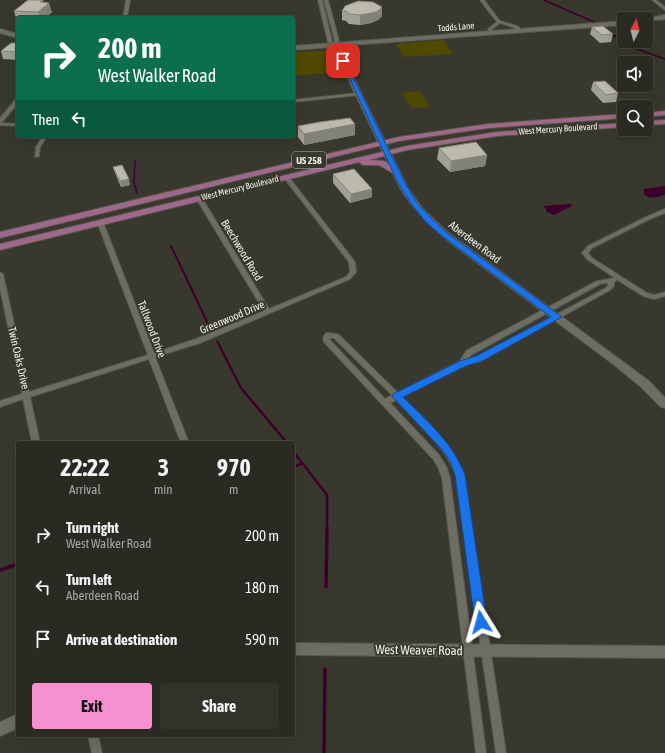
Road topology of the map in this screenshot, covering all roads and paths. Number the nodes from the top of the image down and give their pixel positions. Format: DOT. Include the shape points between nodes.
graph roads {
  1 [pos="128,0"];
  2 [pos="320,0"];
  3 [pos="326,0"];
  4 [pos="482,0"];
  5 [pos="654,0"];
  6 [pos="665,9"];
  7 [pos="125,16"];
  8 [pos="665,17"];
  9 [pos="653,18"];
  10 [pos="665,21"];
  11 [pos="499,22"];
  12 [pos="653,22"];
  13 [pos="617,23"];
  14 [pos="0,31"];
  15 [pos="521,31"];
  16 [pos="492,33"];
  17 [pos="16,35"];
  18 [pos="335,45"];
  19 [pos="295,48"];
  20 [pos="358,94"];
  21 [pos="295,101"];
  22 [pos="16,102"];
  23 [pos="665,113"];
  24 [pos="653,114"];
  25 [pos="617,117"];
  26 [pos="0,121"];
  27 [pos="665,122"];
  28 [pos="653,123"];
  29 [pos="0,124"];
  30 [pos="16,125"];
  31 [pos="617,125"];
  32 [pos="44,138"];
  33 [pos="382,143"];
  34 [pos="387,152"];
  35 [pos="37,156"];
  36 [pos="344,163"];
  37 [pos="396,172"];
  38 [pos="286,177"];
  39 [pos="199,198"];
  40 [pos="665,211"];
  41 [pos="100,222"];
  42 [pos="0,235"];
  43 [pos="0,247"];
  44 [pos="0,274"];
  45 [pos="618,278"];
  46 [pos="611,282"];
  47 [pos="665,294"];
  48 [pos="547,310"];
  49 [pos="268,312"];
  50 [pos="558,317"];
  51 [pos="152,357"];
  52 [pos="463,363"];
  53 [pos="27,396"];
  54 [pos="397,396"];
  55 [pos="385,402"];
  56 [pos="0,404"];
  57 [pos="665,404"];
  58 [pos="36,441"];
  59 [pos="185,441"];
  60 [pos="295,649"];
  61 [pos="468,651"];
  62 [pos="486,651"];
  63 [pos="665,652"];
  64 [pos="16,722"];
  65 [pos="0,729"];
  66 [pos="93,737"];
  67 [pos="97,753"];
  68 [pos="481,753"];
  69 [pos="501,753"];
  1 -- 7 [label="street"];
  2 -- 18 [label="street" via="330,42"];
  3 -- 18 [label="street" via="337,41"];
  4 -- 11 [label="street"];
  5 -- 6 [label="street"];
  8 -- 9 [label="main road"];
  10 -- 12 [label="main road"];
  11 -- 15 [label="street"];
  11 -- 16 [label="street" via="490,29"];
  13 -- 15 [label="main road, Todds Lane"];
  14 -- 17 [label="main road"];
  15 -- 16 [label="main road, Todds Lane"];
  16 -- 18 [label="main road, Todds Lane"];
  18 -- 19 [label="main road, Todds Lane"];
  18 -- 20 [label="main road, Aberdeen Road"];
  20 -- 21 [label="street"];
  20 -- 33 [label="main road, Aberdeen Road"];
  22 -- 26 [label="street"];
  23 -- 24 [label="highway"];
  25 -- 33 [label="highway, West Mercury Boulevard / US 258" via="477,127"];
  27 -- 28 [label="highway"];
  29 -- 30 [label="street"];
  31 -- 34 [label="highway, West Mercury Boulevard / US 258" via="497,134"];
  32 -- 35 [label="street" via="38,147"];
  33 -- 34 [label="main road, Aberdeen Road"];
  33 -- 42 [label="highway, West Mercury Boulevard / US 258"];
  34 -- 36 [label="highway, West Mercury Boulevard / US 258"];
  34 -- 37 [label="main road, Aberdeen Road"];
  36 -- 37 [label="highway" via="377,162"];
  36 -- 38 [label="highway, West Mercury Boulevard / US 258"];
  37 -- 48 [label="main road, Aberdeen Road" via="410,199 429,221"];
  38 -- 39 [label="highway, West Mercury Boulevard / US 258"];
  38 -- 49 [label="street, Greenwood Drive" via="350,259 353,268 351,275 345,280"];
  39 -- 41 [label="highway, West Mercury Boulevard / US 258"];
  39 -- 49 [label="street, Beechwood Road"];
  40 -- 45 [label="street" via="586,251 588,257"];
  41 -- 43 [label="highway, West Mercury Boulevard / US 258"];
  41 -- 51 [label="street, Tallwood Drive"];
  44 -- 53 [label="street, Twin Oaks Drive"];
  45 -- 46 [label="street"];
  45 -- 47 [label="street" via="645,295 654,297"];
  46 -- 48 [label="street" via="599,282"];
  46 -- 50 [label="street" via="608,289"];
  48 -- 50 [label="main road, Aberdeen Road"];
  48 -- 52 [label="street" via="468,353"];
  49 -- 51 [label="street, Greenwood Drive"];
  50 -- 52 [label="street" via="479,359"];
  50 -- 57 [label="main road, Aberdeen Road" via="636,376"];
  51 -- 53 [label="street, Greenwood Drive"];
  51 -- 59 [label="street, Tallwood Drive"];
  52 -- 54 [label="street"];
  53 -- 56 [label="street, Greenwood Drive"];
  53 -- 58 [label="street, Twin Oaks Drive"];
  54 -- 55 [label="street"];
  54 -- 55 [label="street" via="336,336 326,336 326,340"];
  54 -- 62 [label="street" via="447,449 460,475"];
  55 -- 61 [label="street" via="442,466 446,478"];
  60 -- 61 [label="street, West Weaver Road"];
  61 -- 62 [label="street, West Weaver Road"];
  61 -- 68 [label="street"];
  62 -- 63 [label="street, West Weaver Road"];
  62 -- 69 [label="street"];
  64 -- 65 [label="street"];
  66 -- 67 [label="street"];
}
